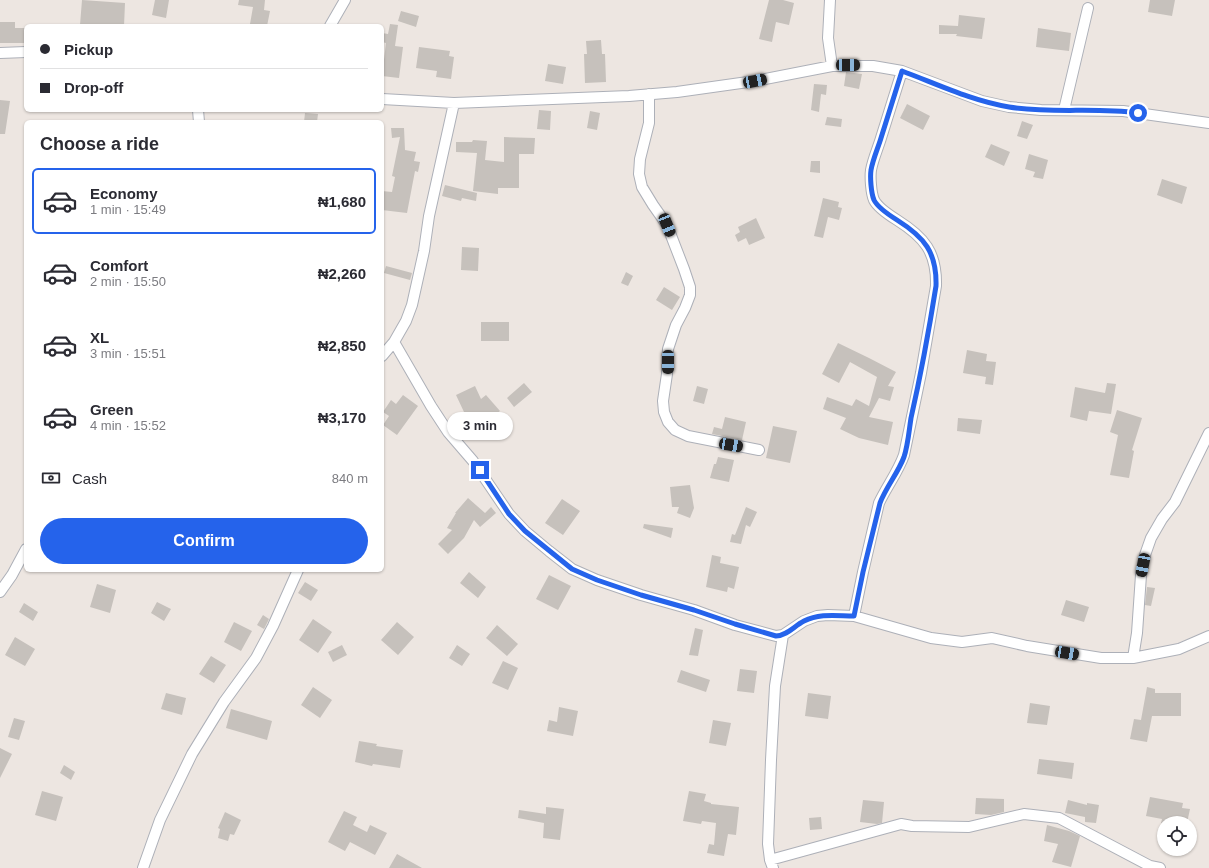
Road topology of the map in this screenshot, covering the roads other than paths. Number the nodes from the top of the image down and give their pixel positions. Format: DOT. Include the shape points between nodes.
graph roads {
  1 [pos="345,0"];
  2 [pos="830,0"];
  3 [pos="1088,8"];
  4 [pos="331,24"];
  5 [pos="24,52"];
  6 [pos="0,53"];
  7 [pos="832,66"];
  8 [pos="902,71"];
  9 [pos="649,94"];
  10 [pos="384,99"];
  11 [pos="454,103"];
  12 [pos="1064,110"];
  13 [pos="1209,123"];
  14 [pos="394,342"];
  15 [pos="384,354"];
  16 [pos="1209,433"];
  17 [pos="759,450"];
  18 [pos="24,553"];
  19 [pos="297,572"];
  20 [pos="0,592"];
  21 [pos="854,616"];
  22 [pos="783,635"];
  23 [pos="1209,636"];
  24 [pos="1133,658"];
  25 [pos="771,864"];
  26 [pos="143,868"];
  27 [pos="1160,868"];
  1 -- 4 [label="street"];
  2 -- 7 [label="street" via="828,38"];
  3 -- 12 [label="street"];
  5 -- 6 [label="street"];
  7 -- 8 [label="street" via="873,66"];
  7 -- 9 [label="street" via="755,81"];
  8 -- 12 [label="street" via="982,101 1009,107"];
  8 -- 21 [label="street" via="871,170 872,189 874,200 880,207 927,245 934,261 936,286 922,373 904,455 880,503"];
  9 -- 11 [label="street"];
  9 -- 17 [label="street" via="649,123 639,174 642,187 667,225 690,287 690,295 668,349 664,412 675,430 688,436"];
  10 -- 11 [label="street"];
  11 -- 14 [label="street" via="412,305"];
  12 -- 13 [label="street" via="1123,111"];
  14 -- 15 [label="street"];
  14 -- 22 [label="street" via="448,432 473,462 509,514 525,531 572,569 641,595 776,636"];
  16 -- 24 [label="street" via="1175,502 1151,538 1145,555"];
  18 -- 20 [label="street"];
  19 -- 26 [label="street" via="256,658 220,708 192,754 160,820"];
  21 -- 22 [label="street" via="817,616"];
  21 -- 24 [label="street" via="931,638 962,642 992,638 1101,658"];
  22 -- 25 [label="street" via="775,686 771,752 768,844"];
  23 -- 24 [label="street" via="1179,649"];
  25 -- 27 [label="street" via="901,824 969,827 1024,814 1059,818 1150,866"];
}
